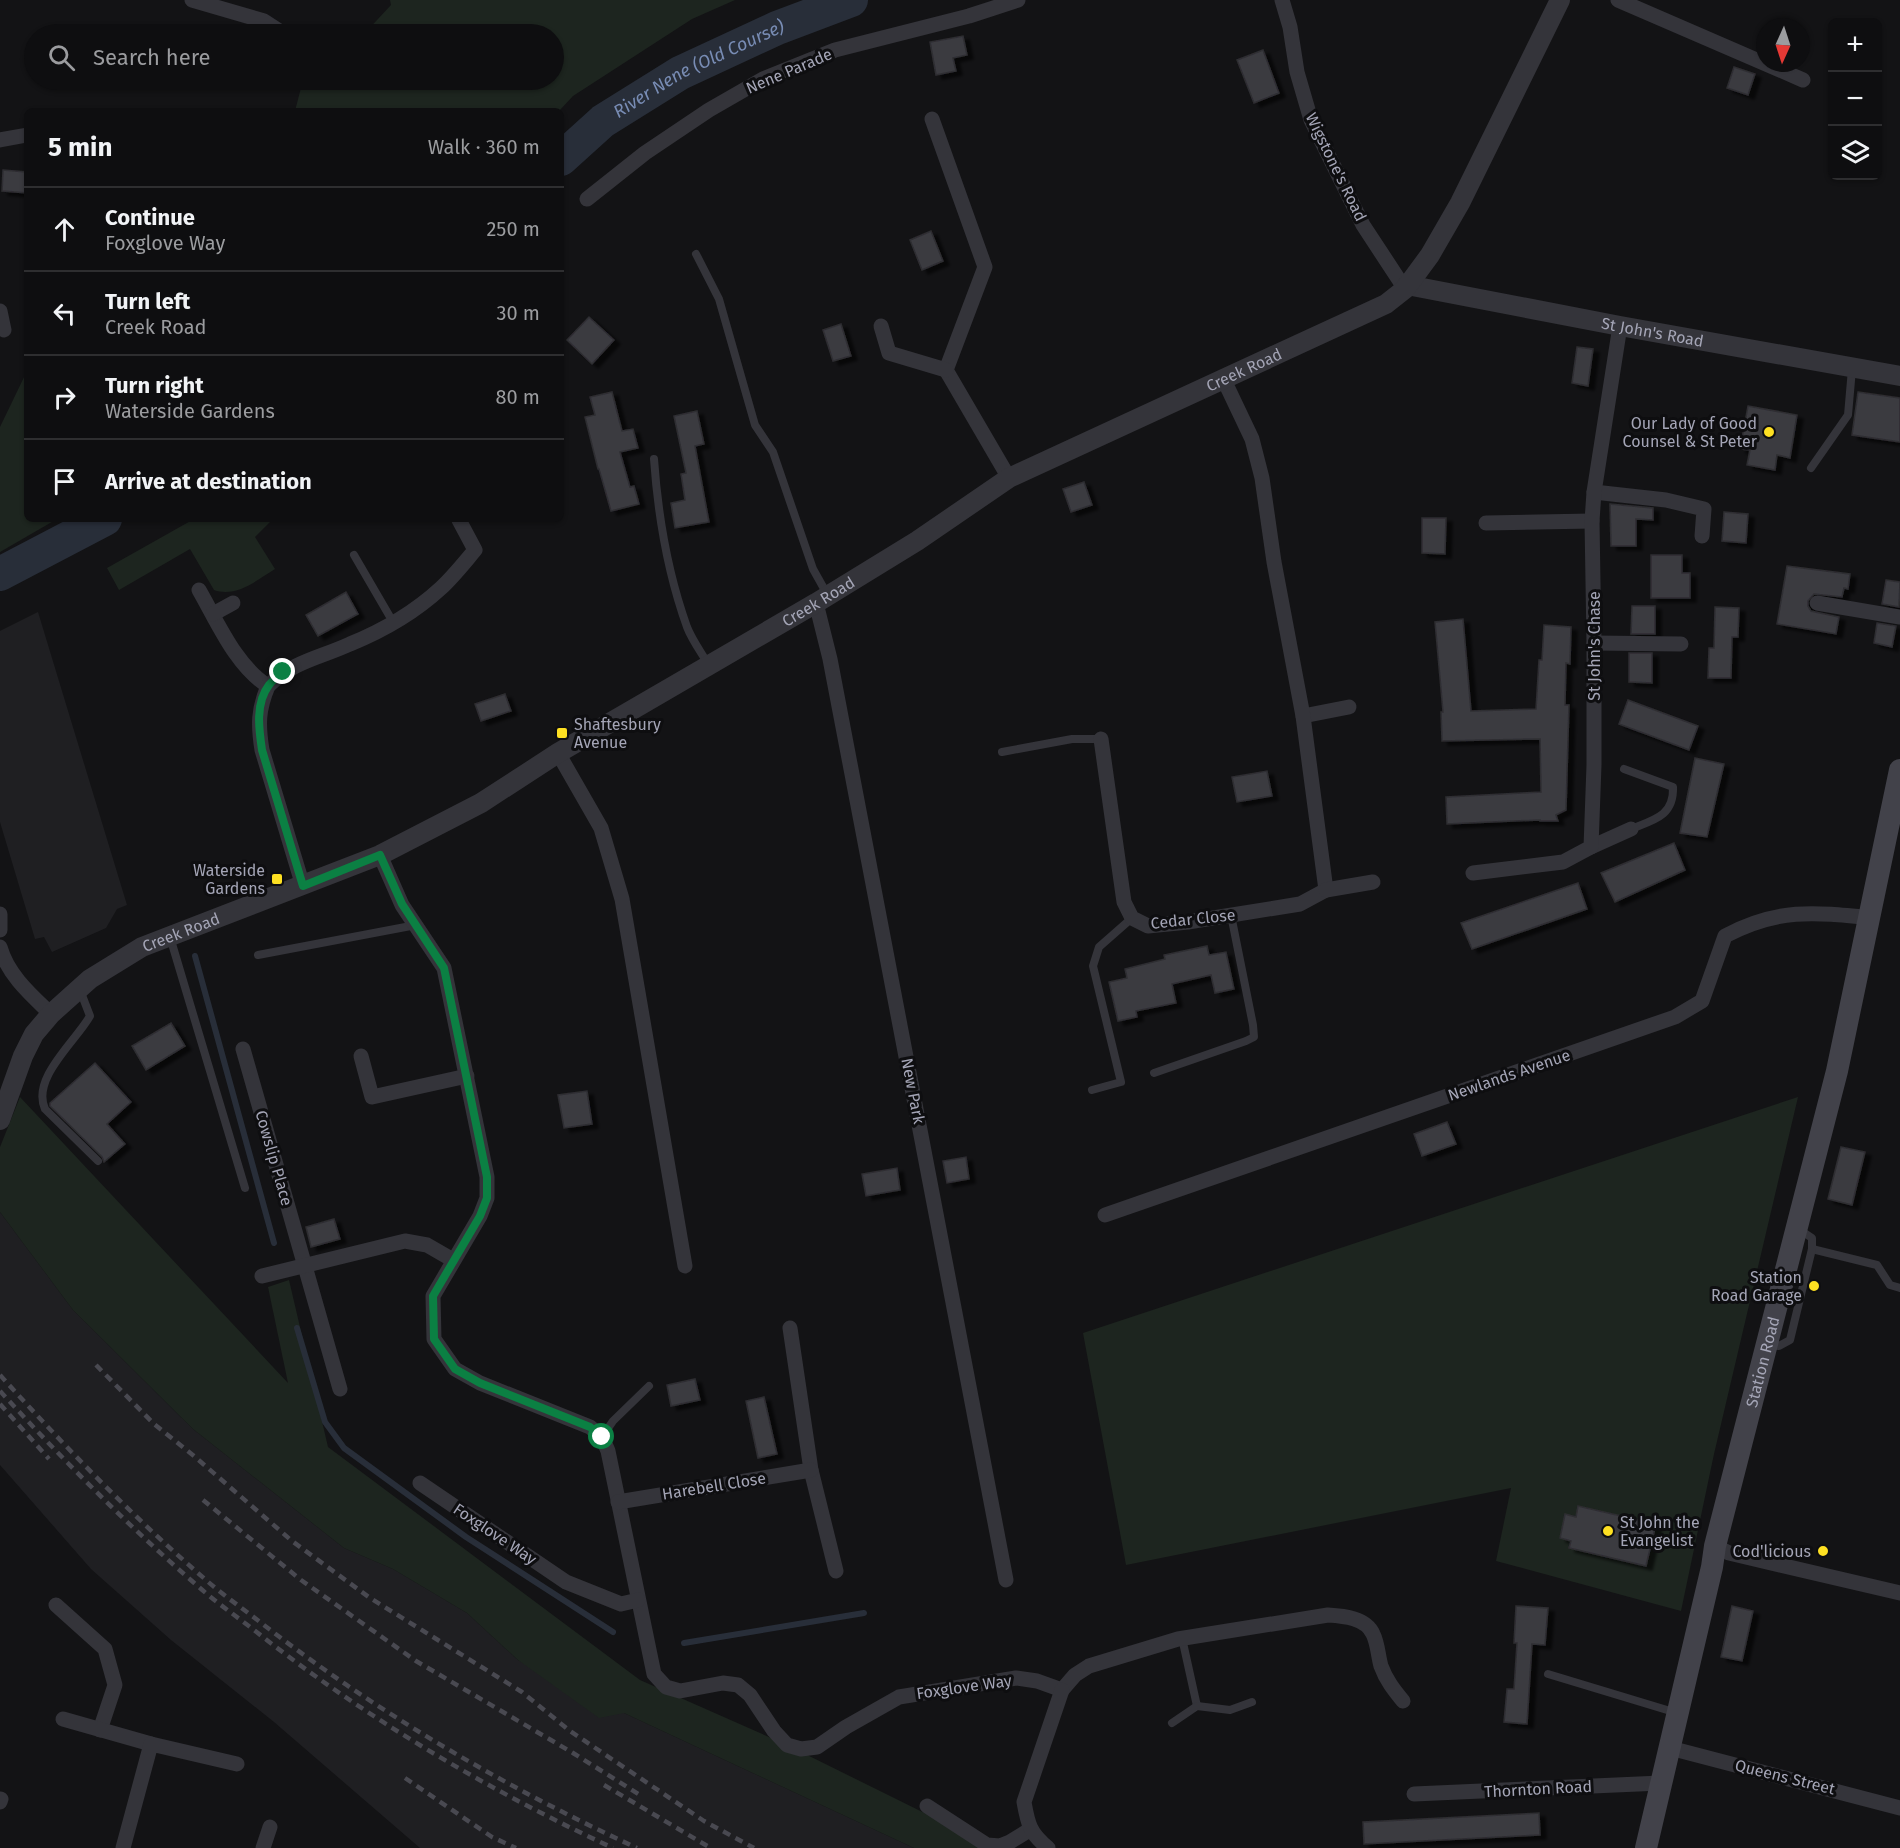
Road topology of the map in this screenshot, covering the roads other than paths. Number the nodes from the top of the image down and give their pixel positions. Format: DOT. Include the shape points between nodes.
graph roads {
  1 [pos="192,0"];
  2 [pos="1018,0"];
  3 [pos="1282,0"];
  4 [pos="1560,0"];
  5 [pos="1618,0"];
  6 [pos="269,24"];
  7 [pos="1803,80"];
  8 [pos="932,119"];
  9 [pos="24,136"];
  10 [pos="0,140"];
  11 [pos="587,199"];
  12 [pos="696,254"];
  13 [pos="1406,287"];
  14 [pos="0,311"];
  15 [pos="881,326"];
  16 [pos="1620,326"];
  17 [pos="4,330"];
  18 [pos="1852,367"];
  19 [pos="946,370"];
  20 [pos="1900,376"];
  21 [pos="1223,378"];
  22 [pos="654,459"];
  23 [pos="1811,468"];
  24 [pos="1009,478"];
  25 [pos="1593,492"];
  26 [pos="1592,521"];
  27 [pos="460,522"];
  28 [pos="1486,523"];
  29 [pos="1702,536"];
  30 [pos="354,555"];
  31 [pos="199,590"];
  32 [pos="822,599"];
  33 [pos="233,603"];
  34 [pos="1817,603"];
  35 [pos="213,614"];
  36 [pos="1900,617"];
  37 [pos="393,622"];
  38 [pos="1594,644"];
  39 [pos="1681,644"];
  40 [pos="709,665"];
  41 [pos="268,686"];
  42 [pos="1349,707"];
  43 [pos="1303,716"];
  44 [pos="1101,739"];
  45 [pos="1002,752"];
  46 [pos="558,753"];
  47 [pos="1624,769"];
  48 [pos="1900,770"];
  49 [pos="1897,808"];
  50 [pos="1630,829"];
  51 [pos="1592,847"];
  52 [pos="380,855"];
  53 [pos="1473,873"];
  54 [pos="1374,882"];
  55 [pos="303,886"];
  56 [pos="1326,890"];
  57 [pos="0,914"];
  58 [pos="1231,915"];
  59 [pos="1132,918"];
  60 [pos="1871,918"];
  61 [pos="416,925"];
  62 [pos="0,930"];
  63 [pos="170,936"];
  64 [pos="0,947"];
  65 [pos="258,955"];
  66 [pos="79,988"];
  67 [pos="51,1014"];
  68 [pos="243,1049"];
  69 [pos="361,1056"];
  70 [pos="1154,1073"];
  71 [pos="467,1076"];
  72 [pos="1092,1090"];
  73 [pos="0,1120"];
  74 [pos="98,1161"];
  75 [pos="245,1188"];
  76 [pos="1106,1215"];
  77 [pos="1797,1227"];
  78 [pos="1812,1249"];
  79 [pos="453,1260"];
  80 [pos="305,1266"];
  81 [pos="685,1266"];
  82 [pos="262,1276"];
  83 [pos="1900,1288"];
  84 [pos="790,1328"];
  85 [pos="1766,1345"];
  86 [pos="649,1386"];
  87 [pos="340,1389"];
  88 [pos="602,1437"];
  89 [pos="811,1470"];
  90 [pos="420,1483"];
  91 [pos="618,1502"];
  92 [pos="1715,1546"];
  93 [pos="836,1571"];
  94 [pos="1006,1580"];
  95 [pos="1900,1593"];
  96 [pos="638,1600"];
  97 [pos="56,1605"];
  98 [pos="1182,1638"];
  99 [pos="1548,1674"];
  100 [pos="1062,1690"];
  101 [pos="1403,1701"];
  102 [pos="1252,1702"];
  103 [pos="1197,1706"];
  104 [pos="1678,1713"];
  105 [pos="63,1719"];
  106 [pos="1172,1723"];
  107 [pos="100,1730"];
  108 [pos="151,1744"];
  109 [pos="1670,1748"];
  110 [pos="237,1764"];
  111 [pos="1661,1784"];
  112 [pos="1414,1794"];
  113 [pos="927,1806"];
  114 [pos="1900,1808"];
  115 [pos="270,1827"];
  116 [pos="1031,1829"];
  117 [pos="123,1848"];
  118 [pos="263,1848"];
  119 [pos="1048,1848"];
  120 [pos="1646,1848"];
  1 -- 6 [label="street"];
  2 -- 11 [label="street, Nene Parade" via="835,50 763,79 645,153"];
  3 -- 13 [label="street, Wigstone's Road" via="1311,120 1363,225"];
  4 -- 13 [label="street, Creek Road" via="1460,203"];
  5 -- 7 [label="street"];
  8 -- 19 [label="street" via="985,267"];
  9 -- 10 [label="street"];
  12 -- 32 [label="lane" via="719,299 755,425 773,453"];
  13 -- 16 [label="street, St John's Road"];
  13 -- 21 [label="street, Creek Road" via="1368,313"];
  14 -- 17 [label="street"];
  15 -- 19 [label="street" via="889,353"];
  16 -- 18 [label="street, St John's Road"];
  16 -- 25 [label="street, St John's Chase"];
  18 -- 20 [label="street, St John's Road"];
  18 -- 23 [label="lane" via="1848,415"];
  19 -- 24 [label="street"];
  21 -- 24 [label="street, Creek Road"];
  21 -- 43 [label="street" via="1252,439 1262,478"];
  22 -- 40 [label="lane" via="669,564 688,629"];
  24 -- 32 [label="street, Creek Road" via="917,542"];
  25 -- 26 [label="street, St John's Chase"];
  25 -- 29 [label="street" via="1666,500 1704,509"];
  26 -- 28 [label="street"];
  26 -- 38 [label="street, St John's Chase"];
  27 -- 37 [label="street" via="475,550 442,587"];
  30 -- 37 [label="lane"];
  31 -- 35 [label="street"];
  32 -- 40 [label="street, Creek Road"];
  32 -- 94 [label="street, New Park" via="830,659"];
  33 -- 35 [label="street"];
  34 -- 36 [label="street"];
  35 -- 41 [label="street" via="243,665"];
  37 -- 41 [label="street" via="283,672"];
  38 -- 39 [label="street"];
  38 -- 51 [label="street, St John's Chase"];
  40 -- 46 [label="street, Creek Road"];
  41 -- 55 [label="street" via="258,727 262,750"];
  42 -- 43 [label="street"];
  43 -- 56 [label="street"];
  44 -- 45 [label="lane" via="1072,739"];
  44 -- 59 [label="street, Cedar Close" via="1124,902"];
  46 -- 52 [label="street, Creek Road" via="481,803"];
  46 -- 81 [label="street" via="601,828 622,899"];
  47 -- 50 [label="lane" via="1673,787 1673,800 1661,817"];
  48 -- 49 [label="main road, Station Road"];
  49 -- 60 [label="main road, Station Road"];
  50 -- 51 [label="street"];
  51 -- 53 [label="street" via="1563,862"];
  52 -- 55 [label="street, Creek Road"];
  52 -- 61 [label="street"];
  54 -- 56 [label="street, Cedar Close"];
  55 -- 63 [label="street, Creek Road"];
  56 -- 58 [label="street, Cedar Close" via="1299,904"];
  57 -- 62 [label="street"];
  58 -- 59 [label="street, Cedar Close" via="1148,926"];
  58 -- 70 [label="lane" via="1254,1037"];
  59 -- 72 [label="lane" via="1100,947 1093,966 1121,1082"];
  60 -- 76 [label="street, Newlands Avenue" via="1814,912 1747,924 1725,936 1702,1001 1675,1017"];
  60 -- 77 [label="main road, Station Road" via="1838,1071"];
  61 -- 65 [label="lane"];
  61 -- 71 [label="street" via="444,968"];
  63 -- 66 [label="street, Creek Road" via="142,947"];
  63 -- 75 [label="lane"];
  64 -- 67 [label="street" via="3,959 24,989"];
  66 -- 67 [label="street, Creek Road"];
  66 -- 74 [label="lane" via="90,1016 51,1069 42,1102"];
  67 -- 73 [label="street, Creek Road" via="34,1034 23,1056"];
  68 -- 80 [label="street, Cowslip Place"];
  69 -- 71 [label="street" via="372,1097"];
  71 -- 79 [label="street" via="487,1177 487,1198"];
  77 -- 78 [label="lane" via="1812,1238"];
  77 -- 85 [label="main road, Station Road"];
  78 -- 83 [label="lane" via="1877,1265 1890,1285"];
  78 -- 85 [label="lane" via="1790,1340 1779,1346"];
  79 -- 80 [label="street" via="427,1245 405,1241"];
  79 -- 88 [label="street" via="433,1296 434,1339 455,1369 590,1427"];
  80 -- 82 [label="street"];
  80 -- 87 [label="street, Cowslip Place"];
  84 -- 89 [label="street"];
  85 -- 92 [label="main road, Station Road"];
  86 -- 88 [label="lane"];
  88 -- 91 [label="street, Foxglove Way"];
  89 -- 91 [label="street, Harebell Close"];
  89 -- 93 [label="street"];
  90 -- 96 [label="street, Foxglove Way" via="566,1582 621,1604"];
  91 -- 96 [label="street, Foxglove Way"];
  92 -- 95 [label="street"];
  92 -- 104 [label="main road, Station Road"];
  96 -- 100 [label="street, Foxglove Way" via="654,1674 666,1687 680,1691 723,1683 738,1685 787,1745 801,1749 817,1747 899,1696 1016,1678"];
  97 -- 107 [label="street" via="105,1648 115,1686"];
  98 -- 100 [label="street" via="1089,1666"];
  98 -- 101 [label="street" via="1328,1615 1344,1616 1364,1623 1373,1633 1382,1667"];
  98 -- 103 [label="lane"];
  99 -- 104 [label="lane"];
  100 -- 116 [label="street" via="1024,1802"];
  102 -- 103 [label="lane" via="1230,1710"];
  103 -- 106 [label="lane"];
  104 -- 109 [label="main road, Station Road"];
  105 -- 107 [label="street"];
  107 -- 108 [label="street"];
  108 -- 110 [label="street"];
  108 -- 117 [label="street"];
  109 -- 111 [label="main road, Station Road"];
  109 -- 114 [label="street, Queens Street"];
  111 -- 112 [label="street, Thornton Road"];
  111 -- 120 [label="main road, Station Road"];
  113 -- 116 [label="street" via="987,1845 1000,1846"];
  115 -- 118 [label="street"];
  116 -- 119 [label="street" via="1035,1838"];
}
